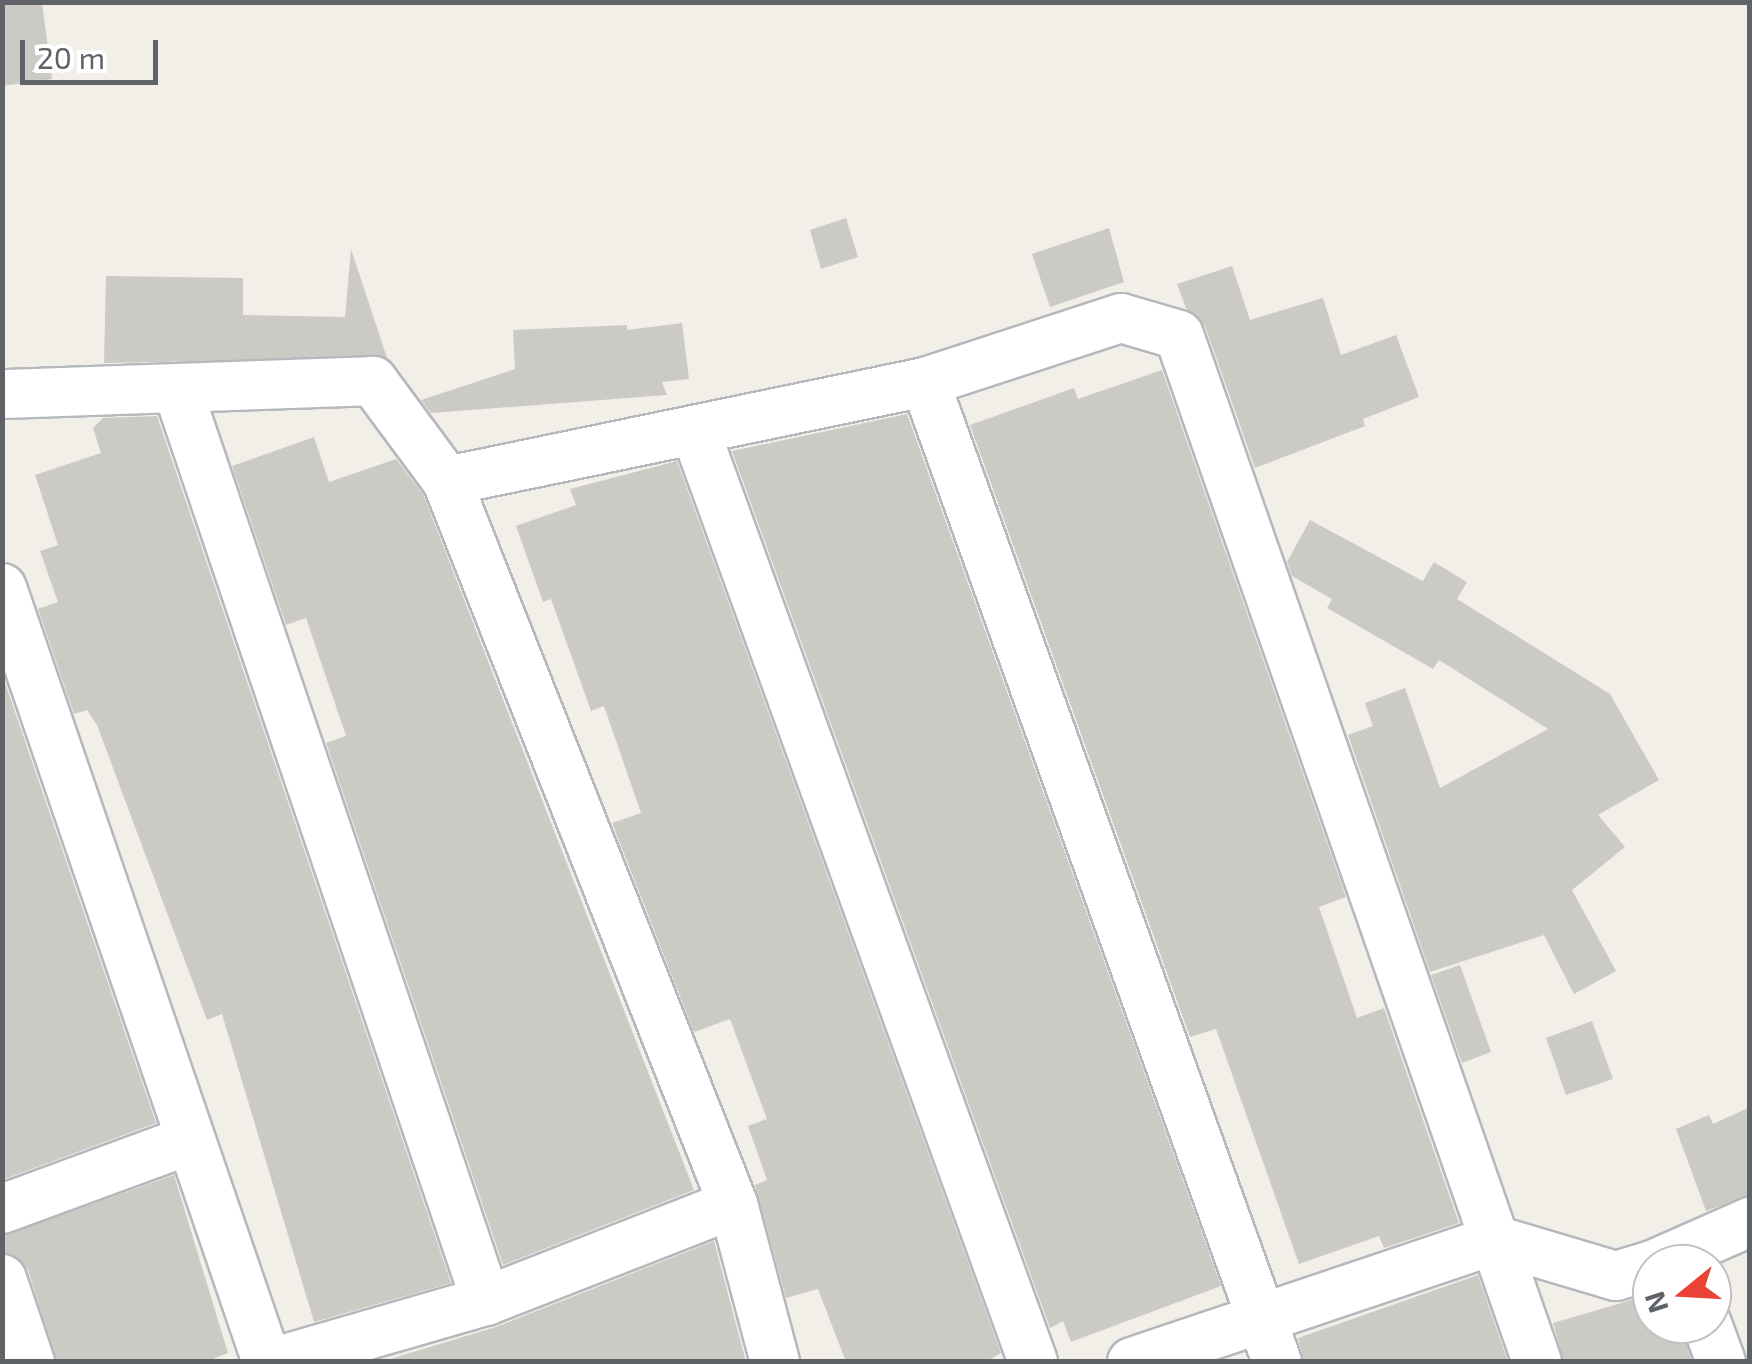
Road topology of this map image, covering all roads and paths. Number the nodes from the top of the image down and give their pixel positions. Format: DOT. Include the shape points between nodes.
graph roads {
  1 [pos="924,382"];
  2 [pos="177,388"];
  3 [pos="3,399"];
  4 [pos="696,433"];
  5 [pos="447,481"];
  6 [pos="2,588"];
  7 [pos="190,1140"];
  8 [pos="732,1204"];
  9 [pos="2,1208"];
  10 [pos="1750,1222"];
  11 [pos="1495,1240"];
  12 [pos="1705,1244"];
  13 [pos="1632,1272"];
  14 [pos="2,1280"];
  15 [pos="486,1301"];
  16 [pos="1261,1316"];
  17 [pos="30,1362"];
  18 [pos="270,1362"];
  19 [pos="774,1362"];
  20 [pos="1034,1362"];
  21 [pos="1132,1362"];
  22 [pos="1278,1362"];
  23 [pos="1537,1362"];
  1 -- 4 [label="street"];
  1 -- 11 [label="street" via="1121,318 1178,335"];
  1 -- 16 [label="street"];
  2 -- 3 [label="street"];
  2 -- 5 [label="street" via="373,381"];
  2 -- 15 [label="street"];
  4 -- 5 [label="street"];
  4 -- 20 [label="street"];
  5 -- 8 [label="street"];
  6 -- 7 [label="street"];
  7 -- 9 [label="street"];
  7 -- 18 [label="street"];
  8 -- 15 [label="street"];
  8 -- 19 [label="street"];
  10 -- 12 [label="street"];
  11 -- 13 [label="street" via="1616,1276"];
  11 -- 16 [label="street"];
  11 -- 23 [label="street"];
  14 -- 17 [label="street"];
  15 -- 18 [label="street"];
  16 -- 21 [label="street"];
  16 -- 22 [label="street"];
}
